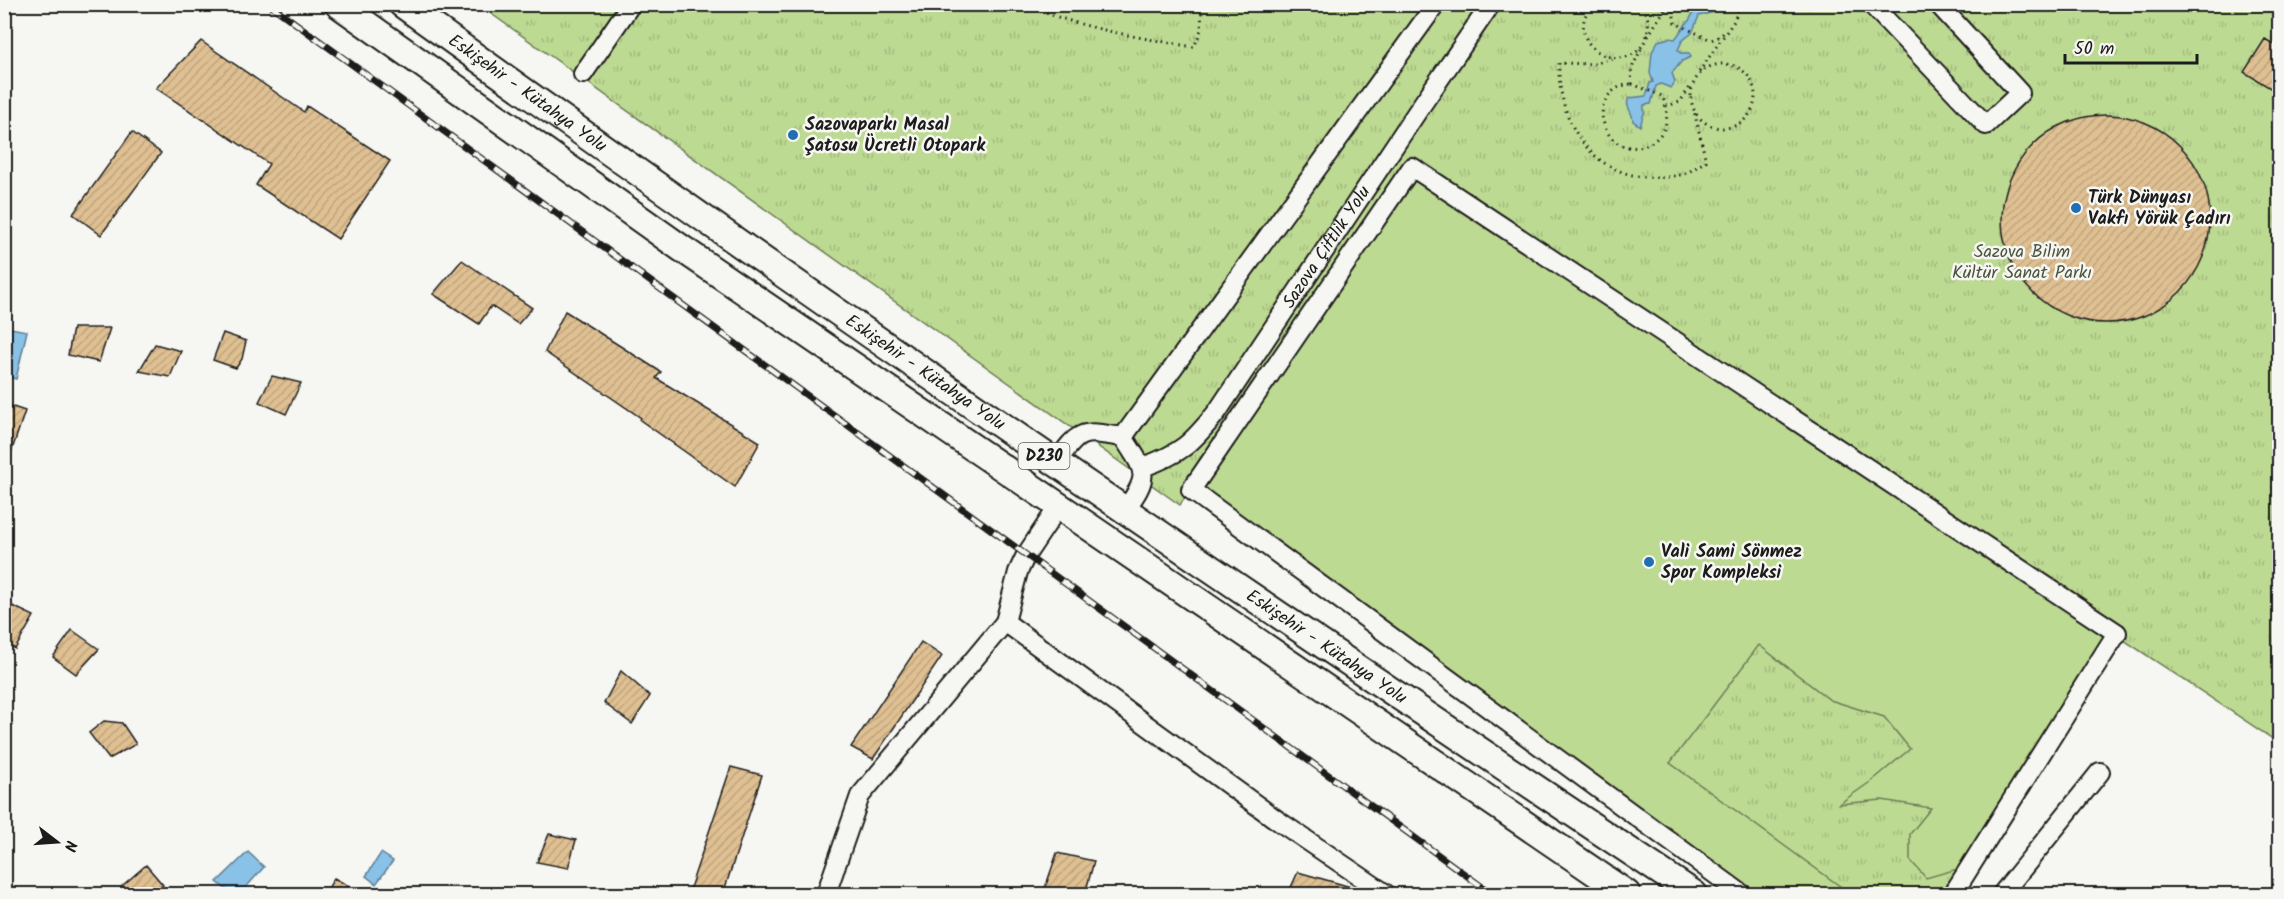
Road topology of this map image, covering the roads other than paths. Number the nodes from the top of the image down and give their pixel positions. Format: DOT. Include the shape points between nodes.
graph roads {
  1 [pos="338,4"];
  2 [pos="402,4"];
  3 [pos="631,4"];
  4 [pos="1436,4"];
  5 [pos="1491,4"];
  6 [pos="1870,4"];
  7 [pos="1938,4"];
  8 [pos="583,74"];
  9 [pos="1123,437"];
  10 [pos="1056,464"];
  11 [pos="1143,467"];
  12 [pos="1058,507"];
  13 [pos="1125,510"];
  14 [pos="1005,622"];
  15 [pos="2100,772"];
  16 [pos="826,894"];
  17 [pos="1386,894"];
  18 [pos="1627,894"];
  19 [pos="1695,894"];
  20 [pos="1742,894"];
  21 [pos="1953,894"];
  22 [pos="2002,894"];
  1 -- 12 [label="highway, Eskişehir - Kütahya Yolu / D230" via="690,255"];
  2 -- 10 [label="highway, Eskişehir - Kütahya Yolu / D230"];
  3 -- 8 [label="street"];
  4 -- 9 [label="street"];
  5 -- 11 [label="street, Sazova Çiftlik Yolu" via="1217,412 1193,441 1170,458"];
  6 -- 7 [label="street" via="1986,125 2020,93"];
  9 -- 10 [label="street" via="1090,432 1071,440"];
  9 -- 11 [label="street"];
  10 -- 13 [label="highway, Eskişehir - Kütahya Yolu / D230"];
  11 -- 13 [label="street" via="1141,487"];
  12 -- 14 [label="street" via="1018,572"];
  12 -- 18 [label="highway, Eskişehir - Kütahya Yolu / D230"];
  13 -- 19 [label="highway, Eskişehir - Kütahya Yolu / D230"];
  14 -- 16 [label="street" via="860,796"];
  14 -- 17 [label="street" via="1277,820"];
  15 -- 22 [label="street"];
  20 -- 21 [label="street" via="1191,490 1412,167 2117,633"];
}
